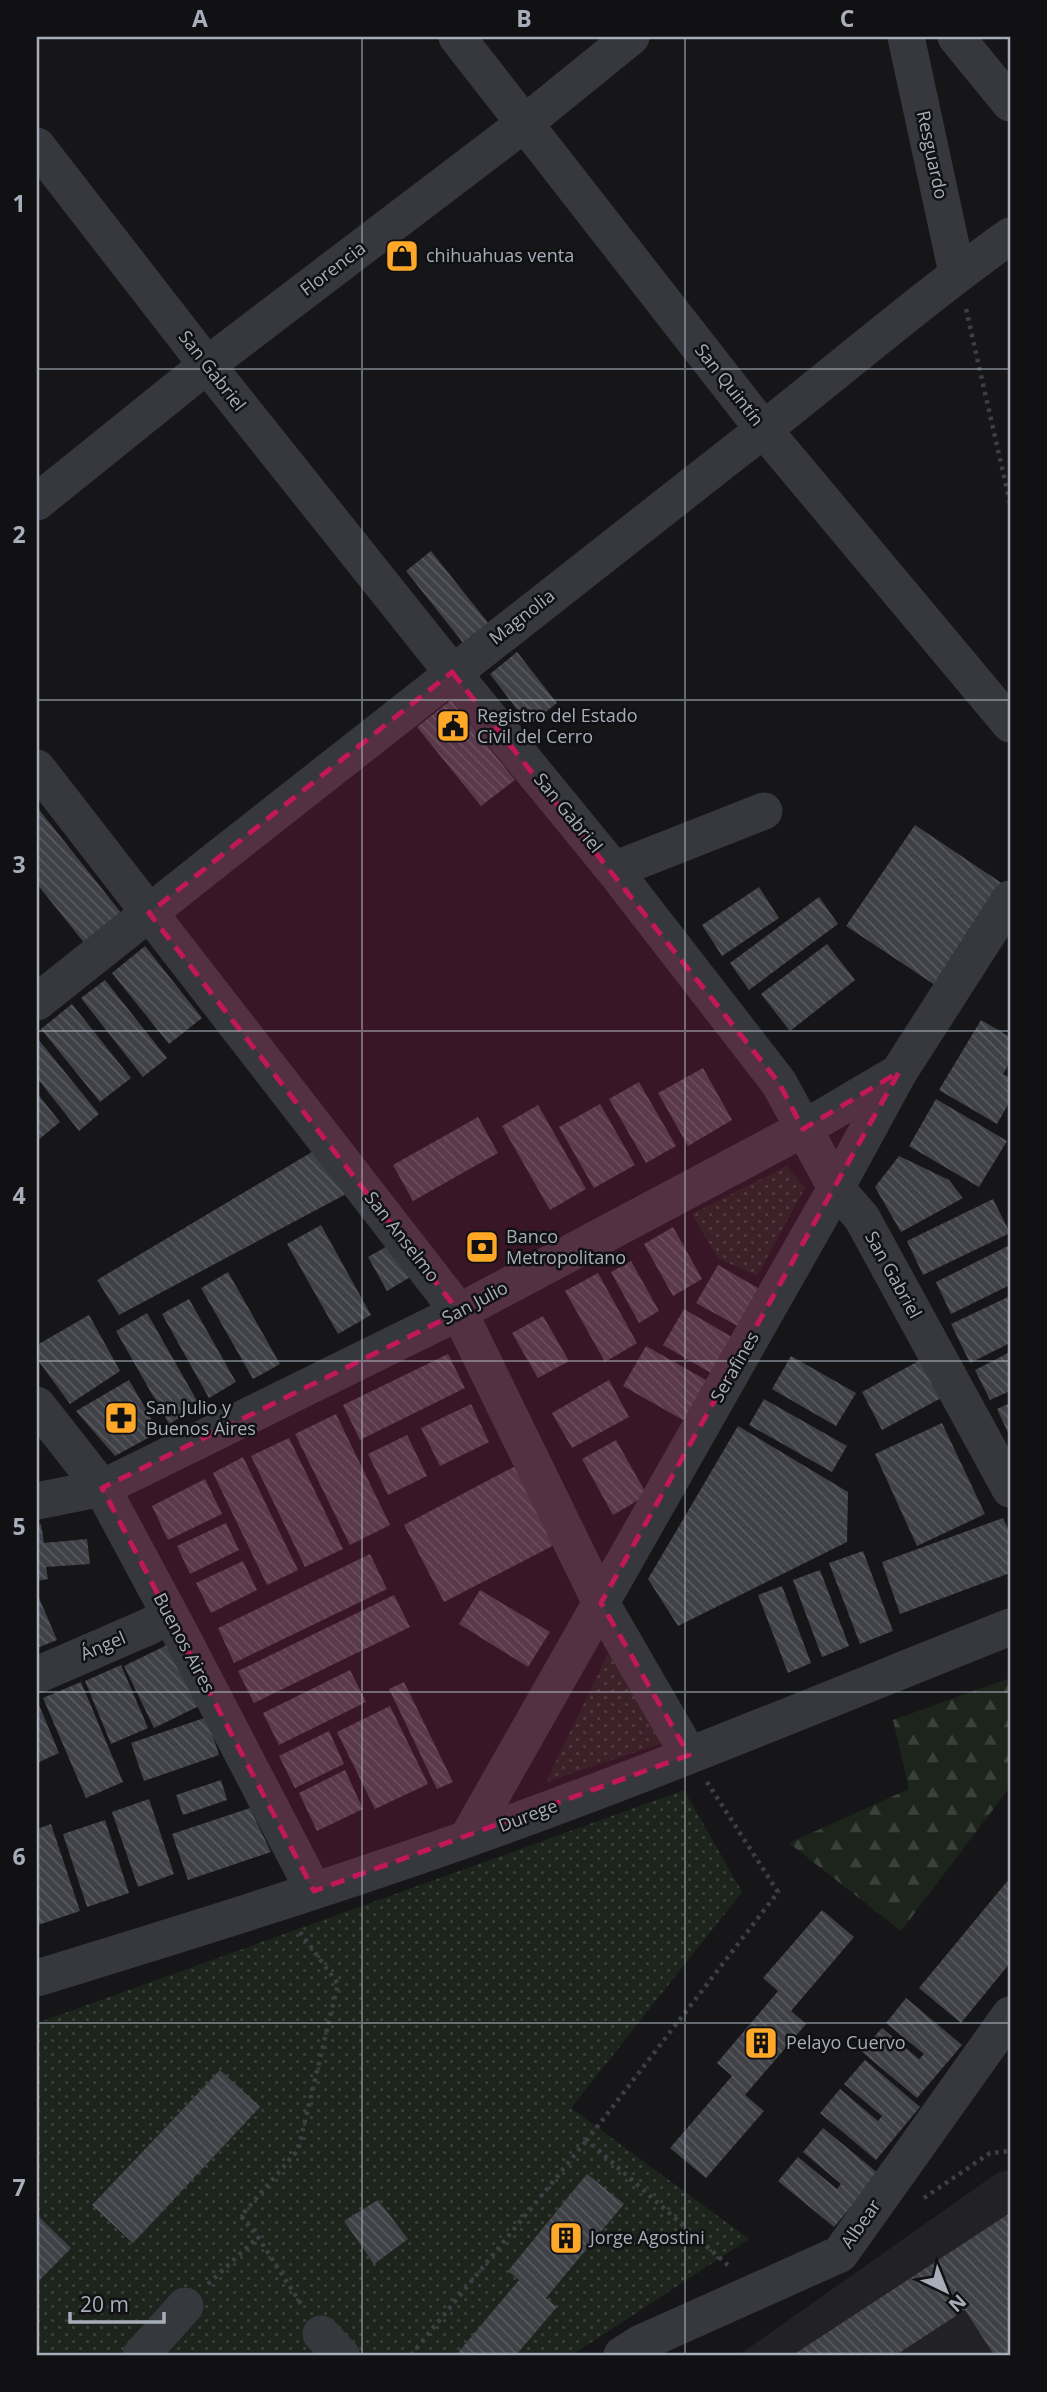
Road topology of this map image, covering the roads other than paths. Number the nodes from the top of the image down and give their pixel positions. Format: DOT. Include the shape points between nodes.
graph roads {
  1 [pos="457,37"];
  2 [pos="631,37"];
  3 [pos="906,37"];
  4 [pos="956,37"];
  5 [pos="1010,103"];
  6 [pos="525,123"];
  7 [pos="37,146"];
  8 [pos="1010,236"];
  9 [pos="957,273"];
  10 [pos="207,365"];
  11 [pos="764,430"];
  12 [pos="37,502"];
  13 [pos="452,672"];
  14 [pos="1010,724"];
  15 [pos="37,768"];
  16 [pos="764,811"];
  17 [pos="614,870"];
  18 [pos="1010,899"];
  19 [pos="149,913"];
  20 [pos="37,1002"];
  21 [pos="899,1072"];
  22 [pos="803,1129"];
  23 [pos="836,1188"];
  24 [pos="459,1312"];
  25 [pos="37,1405"];
  26 [pos="102,1488"];
  27 [pos="1010,1489"];
  28 [pos="37,1500"];
  29 [pos="601,1603"];
  30 [pos="169,1615"];
  31 [pos="1010,1627"];
  32 [pos="37,1675"];
  33 [pos="689,1755"];
  34 [pos="467,1839"];
  35 [pos="314,1891"];
  36 [pos="37,1979"];
  37 [pos="1010,2015"];
  38 [pos="185,2306"];
  39 [pos="635,2352"];
  40 [pos="141,2355"];
  1 -- 6 [label="street, San Quintín"];
  2 -- 6 [label="street, Florencia"];
  3 -- 9 [label="street, Resguardo"];
  4 -- 5 [label="street"];
  6 -- 10 [label="street, Florencia"];
  6 -- 11 [label="street, San Quintín"];
  7 -- 10 [label="street, San Gabriel"];
  8 -- 9 [label="street, Magnolia"];
  9 -- 11 [label="street, Magnolia"];
  10 -- 12 [label="street, Florencia"];
  10 -- 13 [label="street, San Gabriel"];
  11 -- 13 [label="street, Magnolia"];
  11 -- 14 [label="street, San Quintín"];
  13 -- 17 [label="street, San Gabriel"];
  13 -- 19 [label="street, Magnolia"];
  15 -- 19 [label="street, San Anselmo"];
  16 -- 17 [label="street"];
  17 -- 22 [label="street, San Gabriel" via="779,1083"];
  18 -- 21 [label="street, Serafines"];
  19 -- 20 [label="street, Magnolia"];
  19 -- 24 [label="street, San Anselmo"];
  21 -- 22 [label="street, San Julio"];
  21 -- 23 [label="street, Serafines"];
  22 -- 23 [label="street, San Gabriel"];
  22 -- 24 [label="street, San Julio"];
  23 -- 27 [label="street, San Gabriel" via="862,1218"];
  23 -- 29 [label="street, Serafines"];
  24 -- 26 [label="street, San Julio"];
  24 -- 29 [label="street, San Anselmo"];
  25 -- 26 [label="street, Buenos Aires"];
  26 -- 28 [label="street, San Julio"];
  26 -- 30 [label="street, Buenos Aires"];
  29 -- 33 [label="street, San Anselmo"];
  29 -- 34 [label="street, Serafines"];
  30 -- 32 [label="street, Ángel"];
  30 -- 35 [label="street, Buenos Aires"];
  31 -- 33 [label="street, Durege"];
  33 -- 34 [label="street, Durege"];
  34 -- 35 [label="street, Durege"];
  35 -- 36 [label="street, Durege"];
  37 -- 39 [label="street, Albear" via="840,2255"];
  38 -- 40 [label="street"];
}
